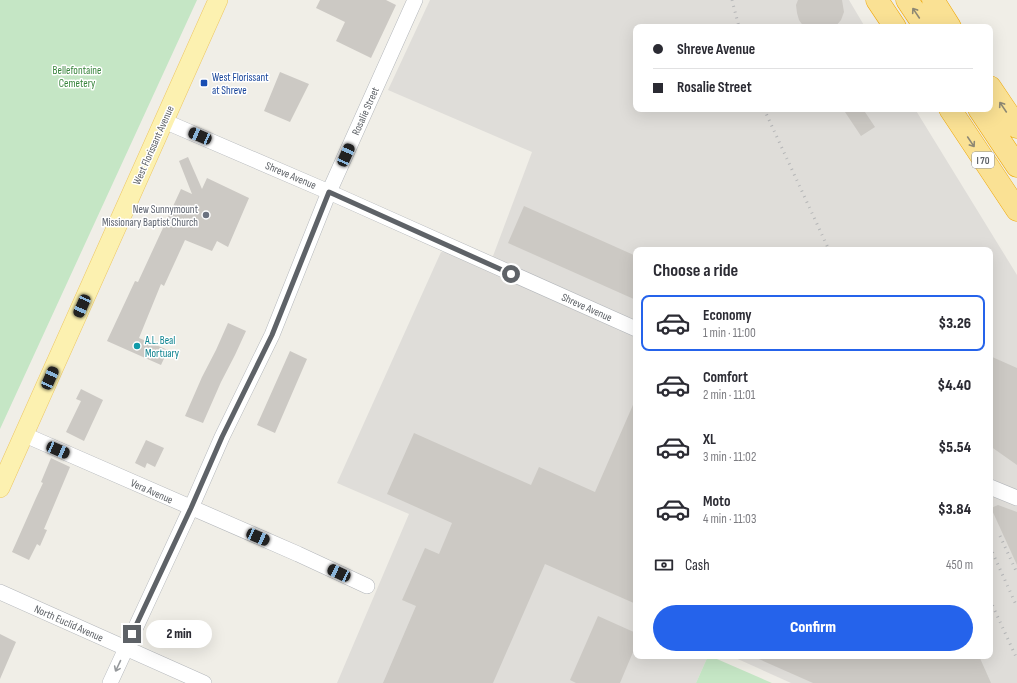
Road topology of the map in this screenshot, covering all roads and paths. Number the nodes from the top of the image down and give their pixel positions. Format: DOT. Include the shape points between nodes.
graph roads {
  1 [pos="218,0"];
  2 [pos="415,0"];
  3 [pos="878,0"];
  4 [pos="907,0"];
  5 [pos="933,0"];
  6 [pos="893,24"];
  7 [pos="923,24"];
  8 [pos="948,24"];
  9 [pos="993,91"];
  10 [pos="952,112"];
  11 [pos="981,112"];
  12 [pos="164,121"];
  13 [pos="1017,127"];
  14 [pos="1017,166"];
  15 [pos="329,192"];
  16 [pos="1017,210"];
  17 [pos="633,328"];
  18 [pos="25,435"];
  19 [pos="0,488"];
  20 [pos="993,488"];
  21 [pos="1017,498"];
  22 [pos="191,508"];
  23 [pos="367,586"];
  24 [pos="0,592"];
  25 [pos="126,648"];
  26 [pos="110,683"];
  27 [pos="204,683"];
  1 -- 12 [label="main road, West Florissant Avenue"];
  2 -- 15 [label="street, Rosalie Street"];
  3 -- 6 [label="highway"];
  7 -- 4 [label="highway, one-way"];
  5 -- 8 [label="highway"];
  13 -- 9 [label="highway, one-way"];
  10 -- 16 [label="highway, I 70, one-way"];
  11 -- 14 [label="highway"];
  12 -- 15 [label="street, Shreve Avenue"];
  12 -- 18 [label="main road, West Florissant Avenue"];
  15 -- 17 [label="street, Shreve Avenue"];
  15 -- 22 [label="street, Rosalie Street" via="272,335 222,437"];
  18 -- 19 [label="main road, West Florissant Avenue"];
  18 -- 22 [label="street, Vera Avenue"];
  20 -- 21 [label="street"];
  22 -- 23 [label="street, Vera Avenue"];
  22 -- 25 [label="street, Rosalie Street"];
  24 -- 25 [label="street, North Euclid Avenue"];
  25 -- 26 [label="street, Rosalie Street, one-way"];
  25 -- 27 [label="street, North Euclid Avenue"];
}
